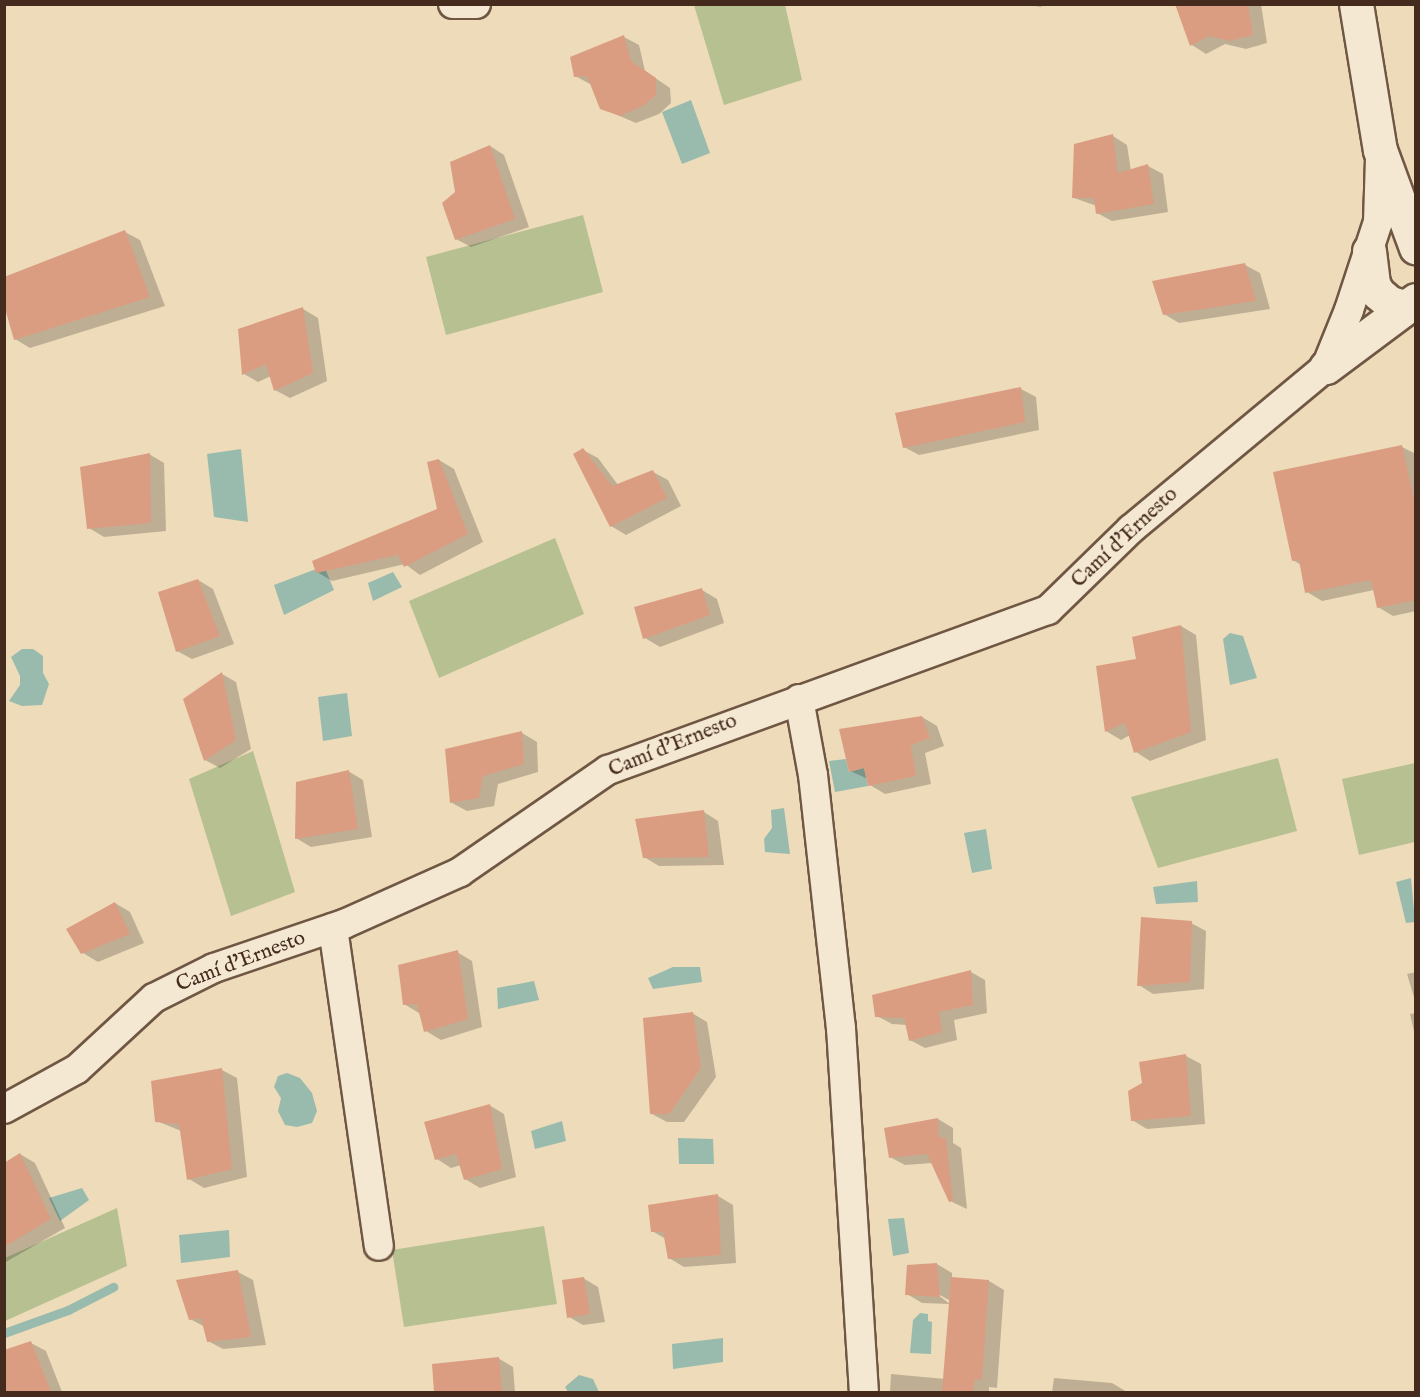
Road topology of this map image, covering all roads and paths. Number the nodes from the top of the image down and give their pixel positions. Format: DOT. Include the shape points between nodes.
graph roads {
  1 [pos="453,4"];
  2 [pos="476,4"];
  3 [pos="1356,4"];
  4 [pos="1380,150"];
  5 [pos="1416,248"];
  6 [pos="1369,251"];
  7 [pos="1410,304"];
  8 [pos="1326,367"];
  9 [pos="799,699"];
  10 [pos="333,928"];
  11 [pos="4,1109"];
  12 [pos="379,1246"];
  13 [pos="864,1392"];
  1 -- 2 [label="street"];
  3 -- 4 [label="street"];
  4 -- 5 [label="street"];
  4 -- 6 [label="street" via="1380,203"];
  6 -- 7 [label="street" via="1373,284 1378,293 1390,303"];
  6 -- 8 [label="street"];
  7 -- 8 [label="street"];
  8 -- 9 [label="street, Camí d'Ernesto" via="1131,529 1048,610"];
  9 -- 10 [label="street, Camí d'Ernesto" via="608,770 460,872"];
  9 -- 13 [label="street" via="813,774 841,1028"];
  10 -- 11 [label="street, Camí d'Ernesto" via="214,968 154,998 77,1069"];
  10 -- 12 [label="street"];
}
